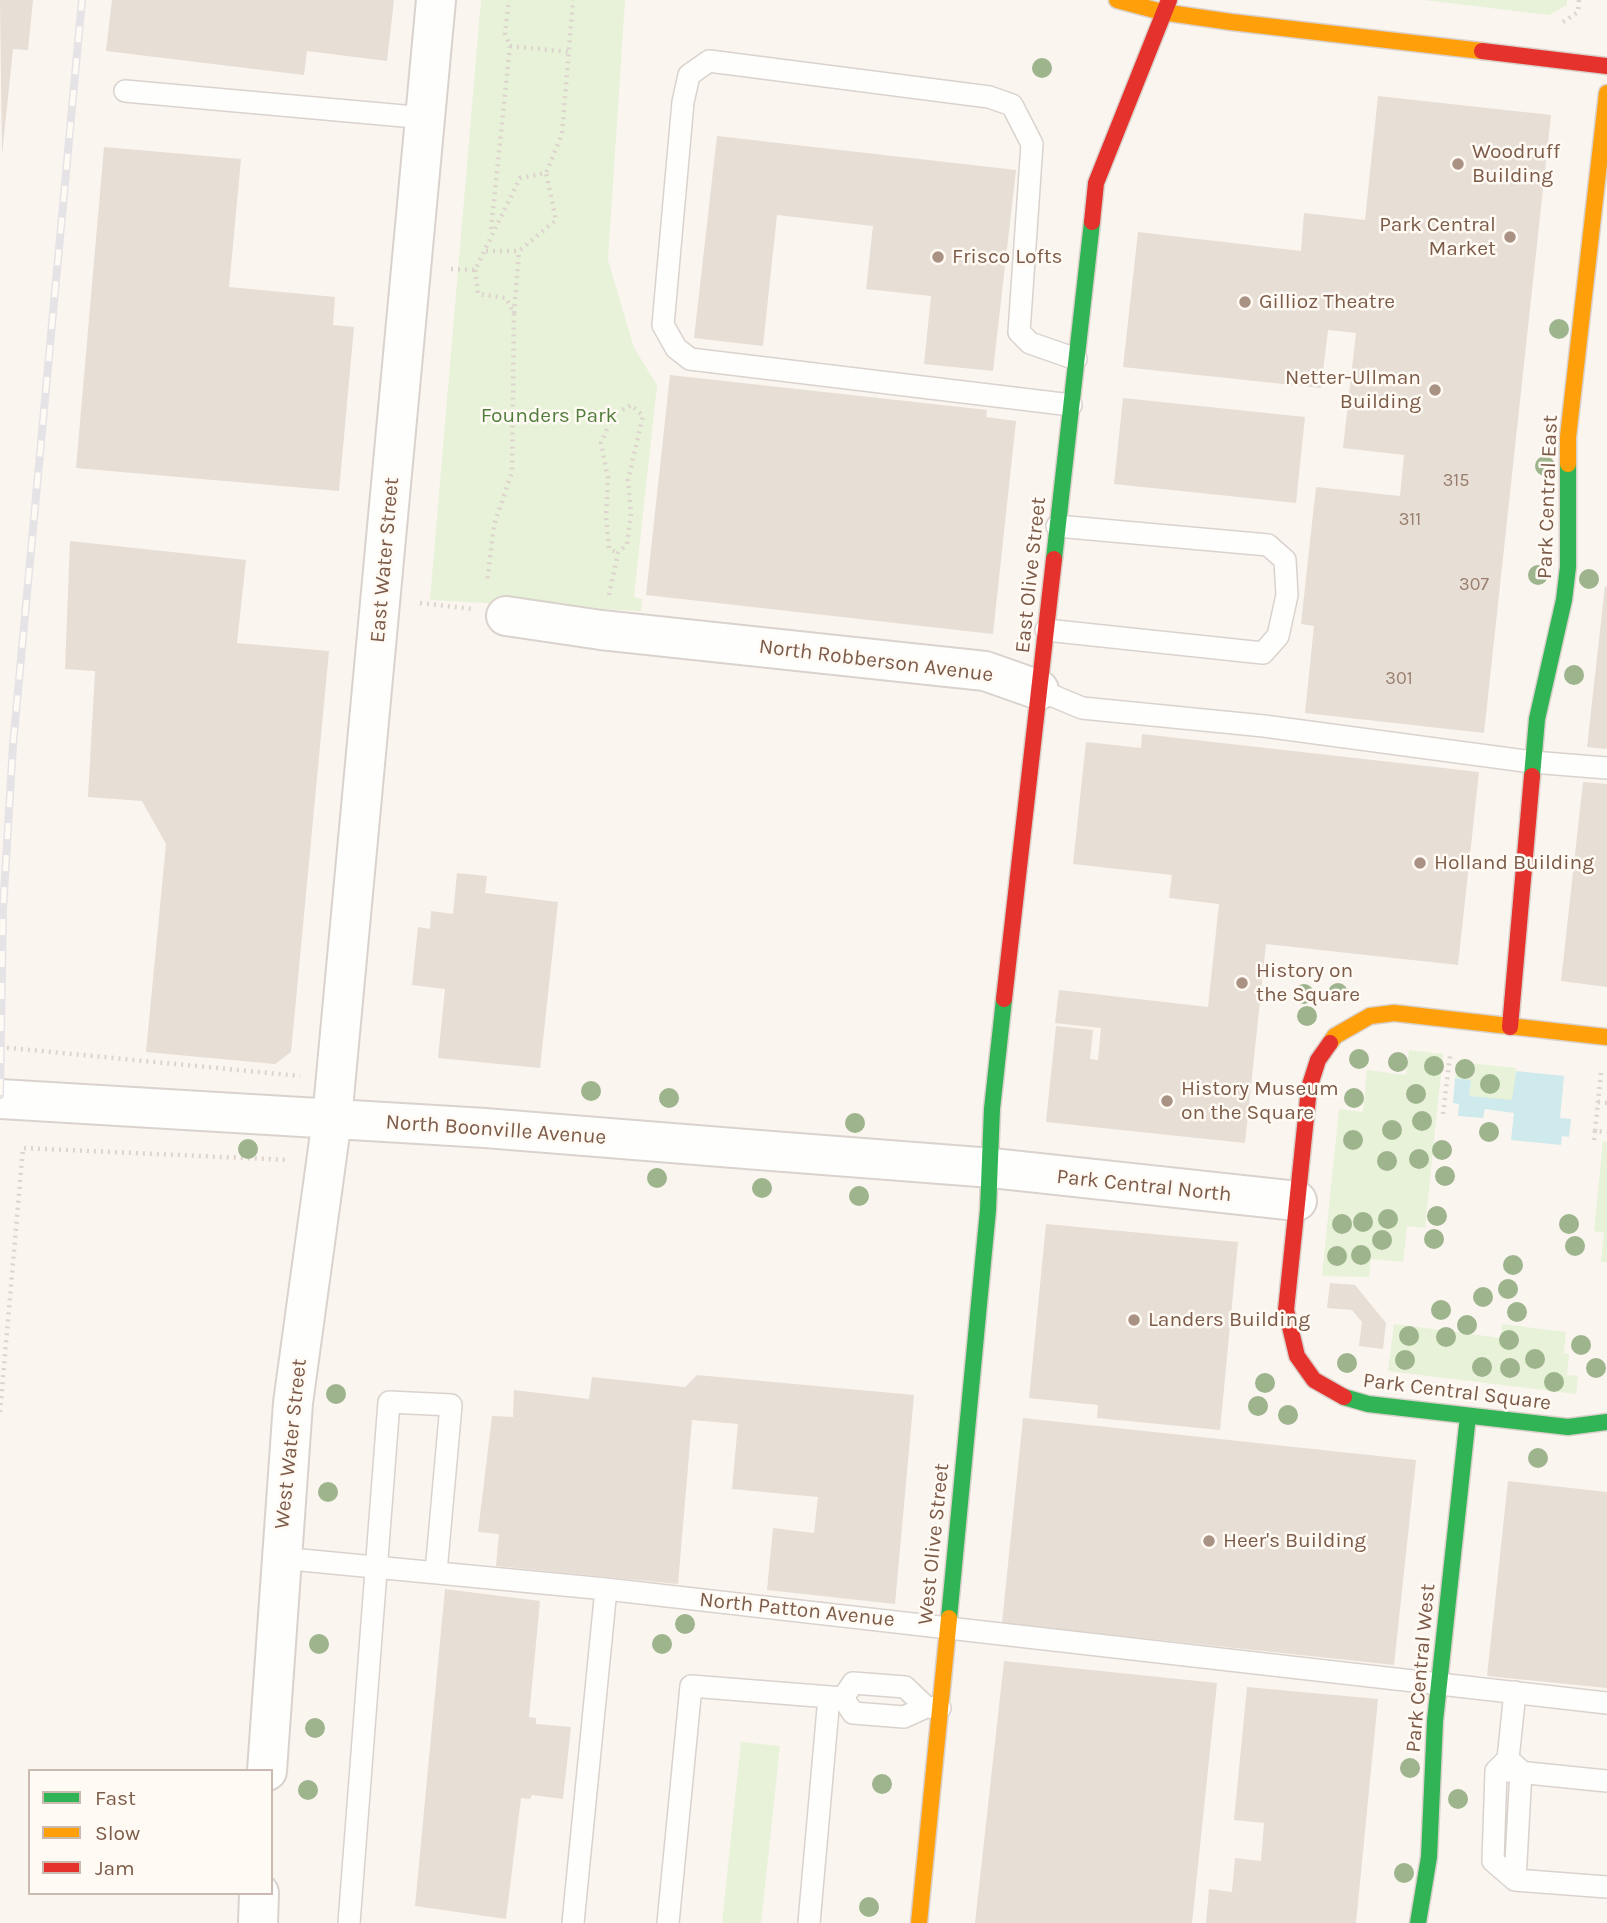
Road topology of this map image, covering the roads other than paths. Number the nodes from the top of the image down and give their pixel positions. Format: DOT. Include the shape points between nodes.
graph roads {
  1 [pos="436,0"];
  2 [pos="1117,0"];
  3 [pos="1166,6"];
  4 [pos="1607,66"];
  5 [pos="125,91"];
  6 [pos="1607,93"];
  7 [pos="426,118"];
  8 [pos="1076,359"];
  9 [pos="1071,405"];
  10 [pos="1057,526"];
  11 [pos="496,603"];
  12 [pos="1046,630"];
  13 [pos="1039,690"];
  14 [pos="1532,762"];
  15 [pos="1607,768"];
  16 [pos="1510,1027"];
  17 [pos="1607,1037"];
  18 [pos="0,1099"];
  19 [pos="332,1119"];
  20 [pos="992,1168"];
  21 [pos="1297,1200"];
  22 [pos="1468,1416"];
  23 [pos="1607,1422"];
  24 [pos="280,1558"];
  25 [pos="377,1567"];
  26 [pos="436,1572"];
  27 [pos="606,1589"];
  28 [pos="947,1628"];
  29 [pos="1439,1684"];
  30 [pos="1516,1692"];
  31 [pos="836,1698"];
  32 [pos="1607,1703"];
  33 [pos="933,1708"];
  34 [pos="1508,1767"];
  35 [pos="267,1769"];
  36 [pos="1607,1781"];
  37 [pos="1607,1887"];
  38 [pos="259,1895"];
  39 [pos="258,1923"];
  40 [pos="349,1923"];
  41 [pos="573,1923"];
  42 [pos="668,1923"];
  43 [pos="809,1923"];
  44 [pos="919,1923"];
  45 [pos="1418,1923"];
  1 -- 7 [label="street, East Water Street"];
  2 -- 3 [label="main road"];
  3 -- 4 [label="main road"];
  3 -- 8 [label="main road, East Olive Street" via="1096,183"];
  5 -- 7 [label="lane"];
  6 -- 14 [label="main road, Park Central East" via="1568,437 1568,567 1541,690"];
  7 -- 19 [label="street, East Water Street"];
  8 -- 9 [label="main road, East Olive Street"];
  8 -- 9 [label="lane" via="1030,343 1019,332 1032,144 1012,106 989,97 709,61 689,75 663,324 676,348 690,359"];
  9 -- 10 [label="main road, East Olive Street"];
  10 -- 12 [label="main road, East Olive Street"];
  10 -- 12 [label="lane" via="1268,545 1285,560 1287,595 1278,636 1263,653"];
  11 -- 13 [label="street, North Robberson Avenue" via="601,630 985,671"];
  12 -- 13 [label="main road, East Olive Street"];
  13 -- 14 [label="lane, North Robberson Avenue" via="1082,708 1265,726"];
  13 -- 20 [label="main road, East Olive Street" via="992,1109"];
  14 -- 15 [label="lane, North Robberson Avenue"];
  14 -- 16 [label="main road, Park Central East"];
  16 -- 17 [label="main road, Park Central Square"];
  16 -- 21 [label="main road, Park Central Square" via="1380,1014 1335,1037 1312,1074"];
  18 -- 19 [label="street, North Boonville Avenue"];
  19 -- 20 [label="street, North Boonville Avenue"];
  19 -- 24 [label="street, West Water Street" via="293,1403"];
  20 -- 21 [label="street, Park Central North"];
  20 -- 28 [label="main road, West Olive Street"];
  21 -- 22 [label="main road, Park Central Square" via="1287,1326 1297,1356 1314,1380 1350,1400"];
  22 -- 23 [label="main road, Park Central Square" via="1569,1427"];
  22 -- 29 [label="main road, Park Central West"];
  24 -- 25 [label="lane, North Patton Avenue"];
  24 -- 35 [label="street, West Water Street"];
  25 -- 26 [label="lane, North Patton Avenue"];
  25 -- 26 [label="lane" via="389,1402 451,1405"];
  25 -- 40 [label="lane"];
  26 -- 27 [label="lane, North Patton Avenue"];
  27 -- 28 [label="lane, North Patton Avenue"];
  27 -- 41 [label="lane"];
  28 -- 29 [label="lane, North Patton Avenue"];
  28 -- 33 [label="main road, West Olive Street"];
  29 -- 30 [label="lane, North Patton Avenue"];
  29 -- 45 [label="main road, Park Central West" via="1429,1857"];
  30 -- 32 [label="lane, North Patton Avenue"];
  30 -- 34 [label="lane"];
  31 -- 33 [label="lane" via="853,1713 904,1717"];
  31 -- 33 [label="lane" via="853,1683 905,1687"];
  31 -- 42 [label="lane" via="691,1686"];
  31 -- 43 [label="lane"];
  33 -- 44 [label="main road, West Olive Street"];
  34 -- 36 [label="lane"];
  34 -- 37 [label="lane" via="1493,1861 1515,1880"];
  38 -- 39 [label="street"];
}
